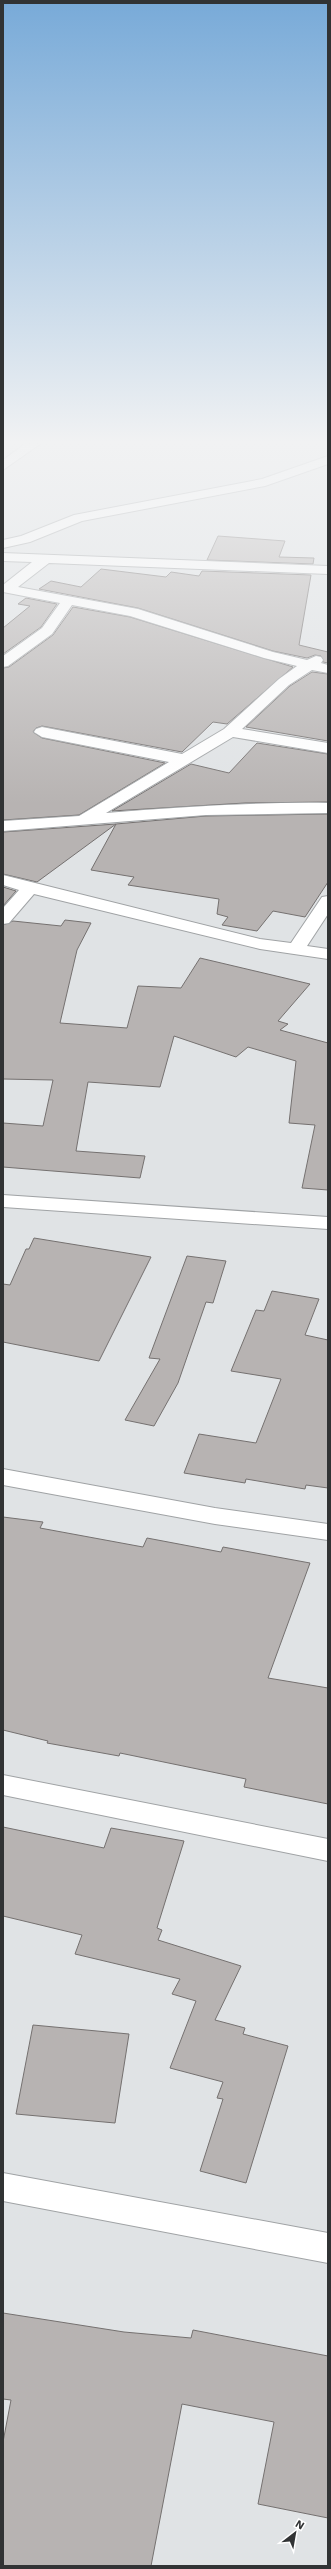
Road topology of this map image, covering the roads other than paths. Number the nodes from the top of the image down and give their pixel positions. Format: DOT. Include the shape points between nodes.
graph roads {
  1 [pos="39,564"];
  2 [pos="171,564"];
  3 [pos="328,570"];
  4 [pos="68,600"];
  5 [pos="328,654"];
  6 [pos="3,663"];
  7 [pos="309,664"];
  8 [pos="328,669"];
  9 [pos="42,732"];
  10 [pos="230,732"];
  11 [pos="328,748"];
  12 [pos="186,760"];
  13 [pos="328,808"];
  14 [pos="80,822"];
  15 [pos="3,826"];
  16 [pos="3,880"];
  17 [pos="30,888"];
  18 [pos="328,901"];
  19 [pos="3,919"];
  20 [pos="296,949"];
  21 [pos="328,954"];
  22 [pos="3,1201"];
  23 [pos="328,1223"];
  24 [pos="3,1477"];
  25 [pos="328,1532"];
  26 [pos="3,1786"];
  27 [pos="328,1850"];
  28 [pos="3,2186"];
  29 [pos="328,2248"];
  1 -- 4 [label="street" via="7,589"];
  2 -- 3 [label="street"];
  4 -- 6 [label="street" via="47,631"];
  4 -- 7 [label="street" via="133,612 269,655"];
  5 -- 7 [label="street"];
  7 -- 8 [label="street"];
  7 -- 10 [label="street" via="284,682"];
  9 -- 12 [label="street"];
  10 -- 11 [label="street"];
  10 -- 12 [label="street"];
  12 -- 14 [label="street"];
  13 -- 14 [label="street" via="239,807"];
  14 -- 15 [label="street"];
  16 -- 17 [label="street"];
  17 -- 19 [label="street"];
  17 -- 20 [label="street" via="260,944"];
  18 -- 20 [label="street"];
  20 -- 21 [label="street"];
  22 -- 23 [label="street"];
  24 -- 25 [label="street" via="215,1516"];
  26 -- 27 [label="street"];
  28 -- 29 [label="street"];
}
